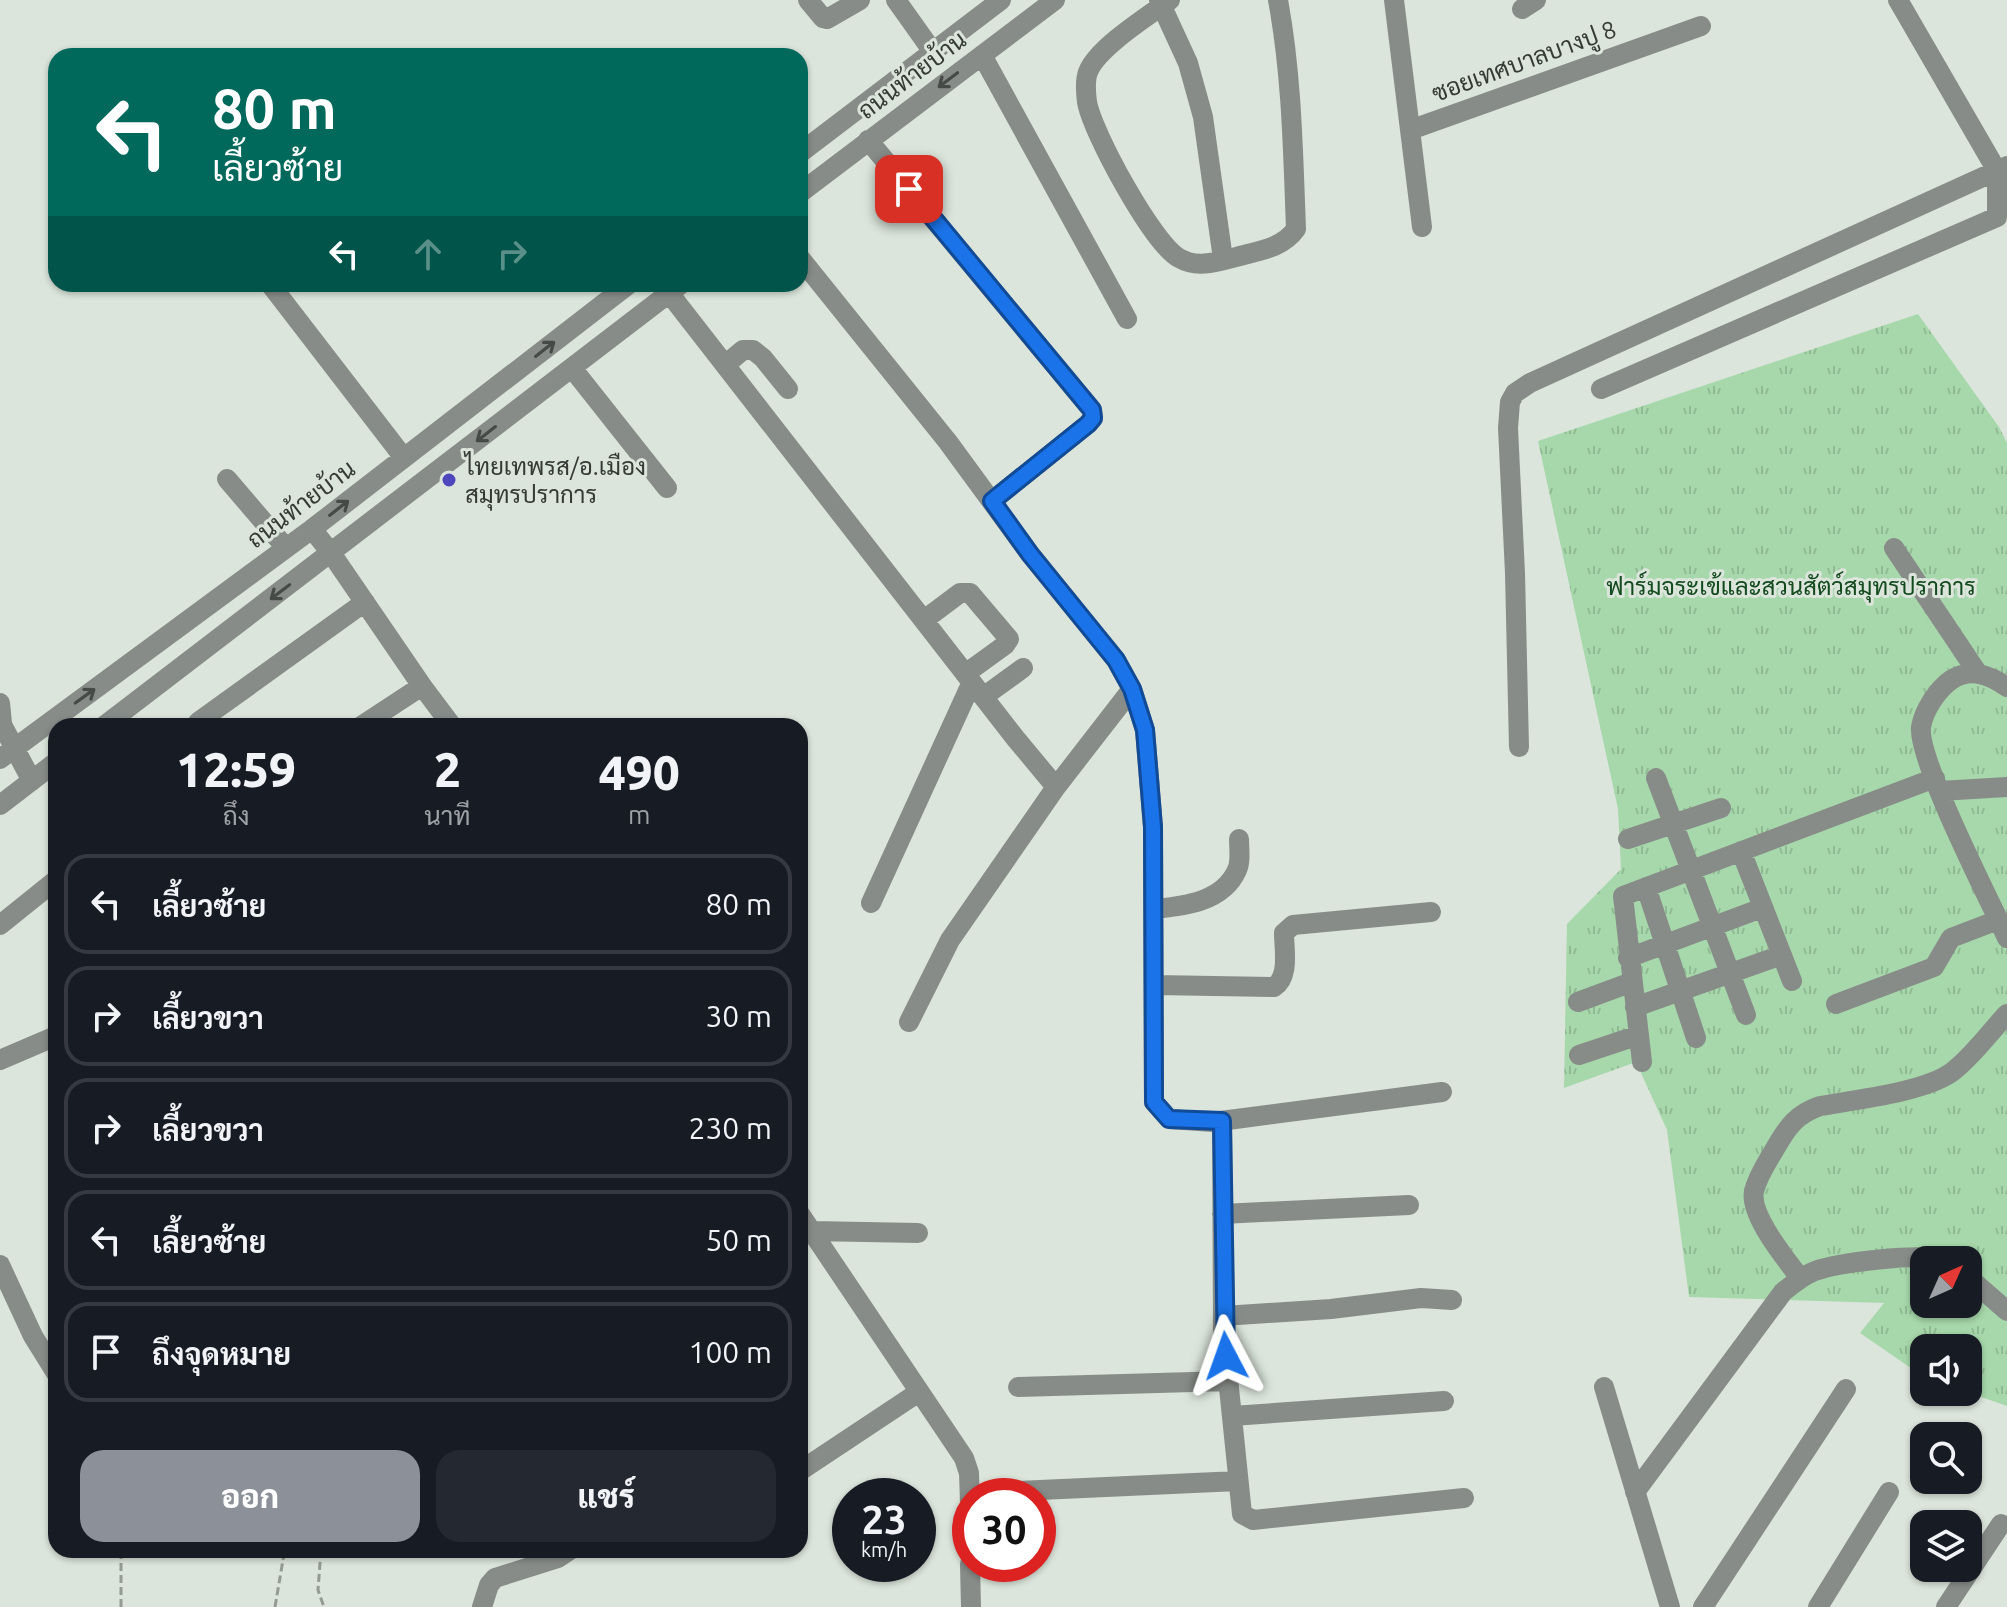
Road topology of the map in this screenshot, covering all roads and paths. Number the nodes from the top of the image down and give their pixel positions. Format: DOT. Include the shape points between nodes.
graph roads {
  1 [pos="808,0"];
  2 [pos="860,0"];
  3 [pos="896,0"];
  4 [pos="1001,0"];
  5 [pos="1055,0"];
  6 [pos="1278,0"];
  7 [pos="1394,0"];
  8 [pos="1898,0"];
  9 [pos="1164,2"];
  10 [pos="1701,26"];
  11 [pos="933,52"];
  12 [pos="982,55"];
  13 [pos="1410,130"];
  14 [pos="868,140"];
  15 [pos="808,147"];
  16 [pos="2002,168"];
  17 [pos="808,187"];
  18 [pos="1422,227"];
  19 [pos="1223,259"];
  20 [pos="808,268"];
  21 [pos="276,292"];
  22 [pos="619,292"];
  23 [pos="670,292"];
  24 [pos="678,292"];
  25 [pos="1127,319"];
  26 [pos="725,365"];
  27 [pos="572,368"];
  28 [pos="788,389"];
  29 [pos="1601,389"];
  30 [pos="404,458"];
  31 [pos="227,479"];
  32 [pos="667,488"];
  33 [pos="992,501"];
  34 [pos="312,529"];
  35 [pos="286,548"];
  36 [pos="1894,548"];
  37 [pos="331,553"];
  38 [pos="365,602"];
  39 [pos="924,620"];
  40 [pos="1023,668"];
  41 [pos="1977,672"];
  42 [pos="973,684"];
  43 [pos="422,686"];
  44 [pos="2007,687"];
  45 [pos="1132,689"];
  46 [pos="1,716"];
  47 [pos="55,718"];
  48 [pos="114,718"];
  49 [pos="204,718"];
  50 [pos="373,718"];
  51 [pos="446,718"];
  52 [pos="48,724"];
  53 [pos="1519,747"];
  54 [pos="8,753"];
  55 [pos="48,768"];
  56 [pos="1656,778"];
  57 [pos="32,781"];
  58 [pos="1937,784"];
  59 [pos="1056,787"];
  60 [pos="2007,787"];
  61 [pos="0,805"];
  62 [pos="1721,808"];
  63 [pos="1674,826"];
  64 [pos="1239,839"];
  65 [pos="1628,839"];
  66 [pos="1741,851"];
  67 [pos="1690,871"];
  68 [pos="48,886"];
  69 [pos="1646,887"];
  70 [pos="871,903"];
  71 [pos="1762,908"];
  72 [pos="1155,909"];
  73 [pos="1431,912"];
  74 [pos="0,925"];
  75 [pos="1712,927"];
  76 [pos="2003,929"];
  77 [pos="1663,945"];
  78 [pos="1782,955"];
  79 [pos="1628,958"];
  80 [pos="1730,973"];
  81 [pos="1792,981"];
  82 [pos="1632,982"];
  83 [pos="1156,985"];
  84 [pos="1681,991"];
  85 [pos="1578,1002"];
  86 [pos="1836,1004"];
  87 [pos="1635,1007"];
  88 [pos="2007,1014"];
  89 [pos="1746,1015"];
  90 [pos="909,1022"];
  91 [pos="1639,1035"];
  92 [pos="1696,1038"];
  93 [pos="48,1039"];
  94 [pos="1579,1055"];
  95 [pos="0,1060"];
  96 [pos="1642,1062"];
  97 [pos="1442,1092"];
  98 [pos="1222,1121"];
  99 [pos="1409,1205"];
  100 [pos="1222,1214"];
  101 [pos="808,1223"];
  102 [pos="808,1226"];
  103 [pos="918,1233"];
  104 [pos="1910,1257"];
  105 [pos="0,1265"];
  106 [pos="1800,1278"];
  107 [pos="1982,1289"];
  108 [pos="1452,1300"];
  109 [pos="2007,1311"];
  110 [pos="1223,1316"];
  111 [pos="48,1360"];
  112 [pos="1228,1381"];
  113 [pos="1018,1387"];
  114 [pos="1604,1387"];
  115 [pos="1846,1389"];
  116 [pos="919,1392"];
  117 [pos="1444,1401"];
  118 [pos="1232,1416"];
  119 [pos="808,1466"];
  120 [pos="969,1478"];
  121 [pos="1238,1481"];
  122 [pos="1056,1489"];
  123 [pos="1635,1492"];
  124 [pos="1889,1492"];
  125 [pos="1464,1498"];
  126 [pos="2001,1524"];
  127 [pos="121,1558"];
  128 [pos="283,1558"];
  129 [pos="320,1558"];
  130 [pos="558,1558"];
  131 [pos="971,1600"];
  132 [pos="121,1607"];
  133 [pos="275,1607"];
  134 [pos="324,1607"];
  135 [pos="482,1607"];
  136 [pos="951,1607"];
  137 [pos="1670,1607"];
  138 [pos="1703,1607"];
  139 [pos="1818,1607"];
  140 [pos="1946,1607"];
  1 -- 2 [label="street" via="827,19"];
  3 -- 11 [label="street"];
  4 -- 11 [label="street, ถนนท้ายบ้าน"];
  5 -- 12 [label="street, ถนนท้ายบ้าน"];
  6 -- 19 [label="street" via="1287,49 1296,229 1289,240"];
  7 -- 13 [label="street, ซอยเทศบาลบางปู 8"];
  8 -- 16 [label="street"];
  9 -- 19 [label="street" via="1203,117"];
  9 -- 19 [label="street" via="1095,58 1087,74 1087,104 1153,233 1177,258 1198,265"];
  10 -- 13 [label="street, ซอยเทศบาลบางปู 8"];
  11 -- 15 [label="street, ถนนท้ายบ้าน"];
  12 -- 14 [label="street, ถนนท้ายบ้าน, one-way"];
  12 -- 25 [label="street"];
  13 -- 18 [label="street, ซอยเทศบาลบางปู 8"];
  14 -- 17 [label="street, ถนนท้ายบ้าน"];
  14 -- 33 [label="street" via="1092,410 1088,424"];
  16 -- 29 [label="street" via="1997,217"];
  16 -- 53 [label="street" via="1515,393 1508,428"];
  20 -- 33 [label="street"];
  21 -- 30 [label="street"];
  30 -- 22 [label="street, ถนนท้ายบ้าน, one-way"];
  23 -- 27 [label="street"];
  24 -- 26 [label="street"];
  26 -- 28 [label="street" via="743,350 753,350"];
  26 -- 39 [label="street"];
  27 -- 32 [label="street"];
  27 -- 37 [label="street, one-way"];
  34 -- 30 [label="street, ถนนท้ายบ้าน, one-way"];
  31 -- 35 [label="street"];
  33 -- 45 [label="street" via="1116,660"];
  34 -- 35 [label="street, ถนนท้ายบ้าน"];
  34 -- 37 [label="street"];
  47 -- 35 [label="street, ถนนท้ายบ้าน, one-way"];
  36 -- 41 [label="street"];
  37 -- 38 [label="street"];
  37 -- 48 [label="street, one-way"];
  38 -- 43 [label="street"];
  38 -- 49 [label="street"];
  39 -- 42 [label="street"];
  39 -- 42 [label="street" via="960,593 970,593 1009,639"];
  40 -- 42 [label="street"];
  41 -- 44 [label="street"];
  41 -- 58 [label="street" via="1952,679 1925,713 1925,754"];
  42 -- 59 [label="street"];
  42 -- 70 [label="street"];
  43 -- 50 [label="street"];
  43 -- 51 [label="street"];
  45 -- 59 [label="street"];
  45 -- 72 [label="street" via="1145,730"];
  46 -- 54 [label="street"];
  54 -- 52 [label="street, ถนนท้ายบ้าน, one-way"];
  54 -- 57 [label="street"];
  55 -- 57 [label="street"];
  56 -- 63 [label="street"];
  57 -- 61 [label="street"];
  58 -- 60 [label="street"];
  58 -- 66 [label="street"];
  58 -- 76 [label="street"];
  59 -- 90 [label="street" via="950,940"];
  62 -- 63 [label="street"];
  63 -- 65 [label="street"];
  63 -- 67 [label="street"];
  64 -- 72 [label="street" via="1238,870 1212,896 1191,905"];
  66 -- 67 [label="street"];
  66 -- 71 [label="street"];
  67 -- 69 [label="street"];
  67 -- 75 [label="street"];
  68 -- 74 [label="street"];
  69 -- 77 [label="street"];
  69 -- 79 [label="street" via="1623,896"];
  71 -- 75 [label="street"];
  71 -- 78 [label="street"];
  72 -- 83 [label="street"];
  73 -- 83 [label="street" via="1293,925 1284,933 1284,975 1274,987"];
  75 -- 77 [label="street"];
  75 -- 80 [label="street"];
  76 -- 86 [label="street" via="1951,938 1934,967"];
  77 -- 79 [label="street"];
  77 -- 84 [label="street"];
  78 -- 80 [label="street"];
  78 -- 81 [label="street"];
  79 -- 82 [label="street"];
  80 -- 84 [label="street"];
  80 -- 89 [label="street"];
  82 -- 85 [label="street"];
  82 -- 87 [label="street"];
  83 -- 98 [label="street" via="1154,1102 1169,1119"];
  84 -- 87 [label="street"];
  84 -- 92 [label="street"];
  87 -- 91 [label="street"];
  88 -- 106 [label="street" via="1949,1075 1820,1106 1791,1121 1753,1195 1759,1218"];
  91 -- 94 [label="street"];
  91 -- 96 [label="street"];
  93 -- 95 [label="street"];
  97 -- 98 [label="street"];
  98 -- 100 [label="street"];
  99 -- 100 [label="street"];
  100 -- 110 [label="street"];
  101 -- 103 [label="street"];
  102 -- 116 [label="street"];
  104 -- 106 [label="street" via="1842,1265"];
  105 -- 111 [label="street"];
  106 -- 123 [label="street" via="1783,1292"];
  107 -- 109 [label="street"];
  108 -- 110 [label="street" via="1421,1298"];
  110 -- 112 [label="street"];
  112 -- 113 [label="street"];
  112 -- 118 [label="street"];
  114 -- 123 [label="street"];
  115 -- 138 [label="street"];
  116 -- 119 [label="street"];
  116 -- 120 [label="street" via="964,1458"];
  117 -- 118 [label="street"];
  118 -- 121 [label="street"];
  121 -- 122 [label="street"];
  121 -- 125 [label="street" via="1242,1514 1253,1520"];
  123 -- 137 [label="street"];
  124 -- 139 [label="street"];
  126 -- 140 [label="street"];
  127 -- 132 [label="path"];
  128 -- 133 [label="path"];
  129 -- 134 [label="path" via="318,1590"];
  130 -- 135 [label="street" via="495,1578"];
  131 -- 136 [label="street"];
}
